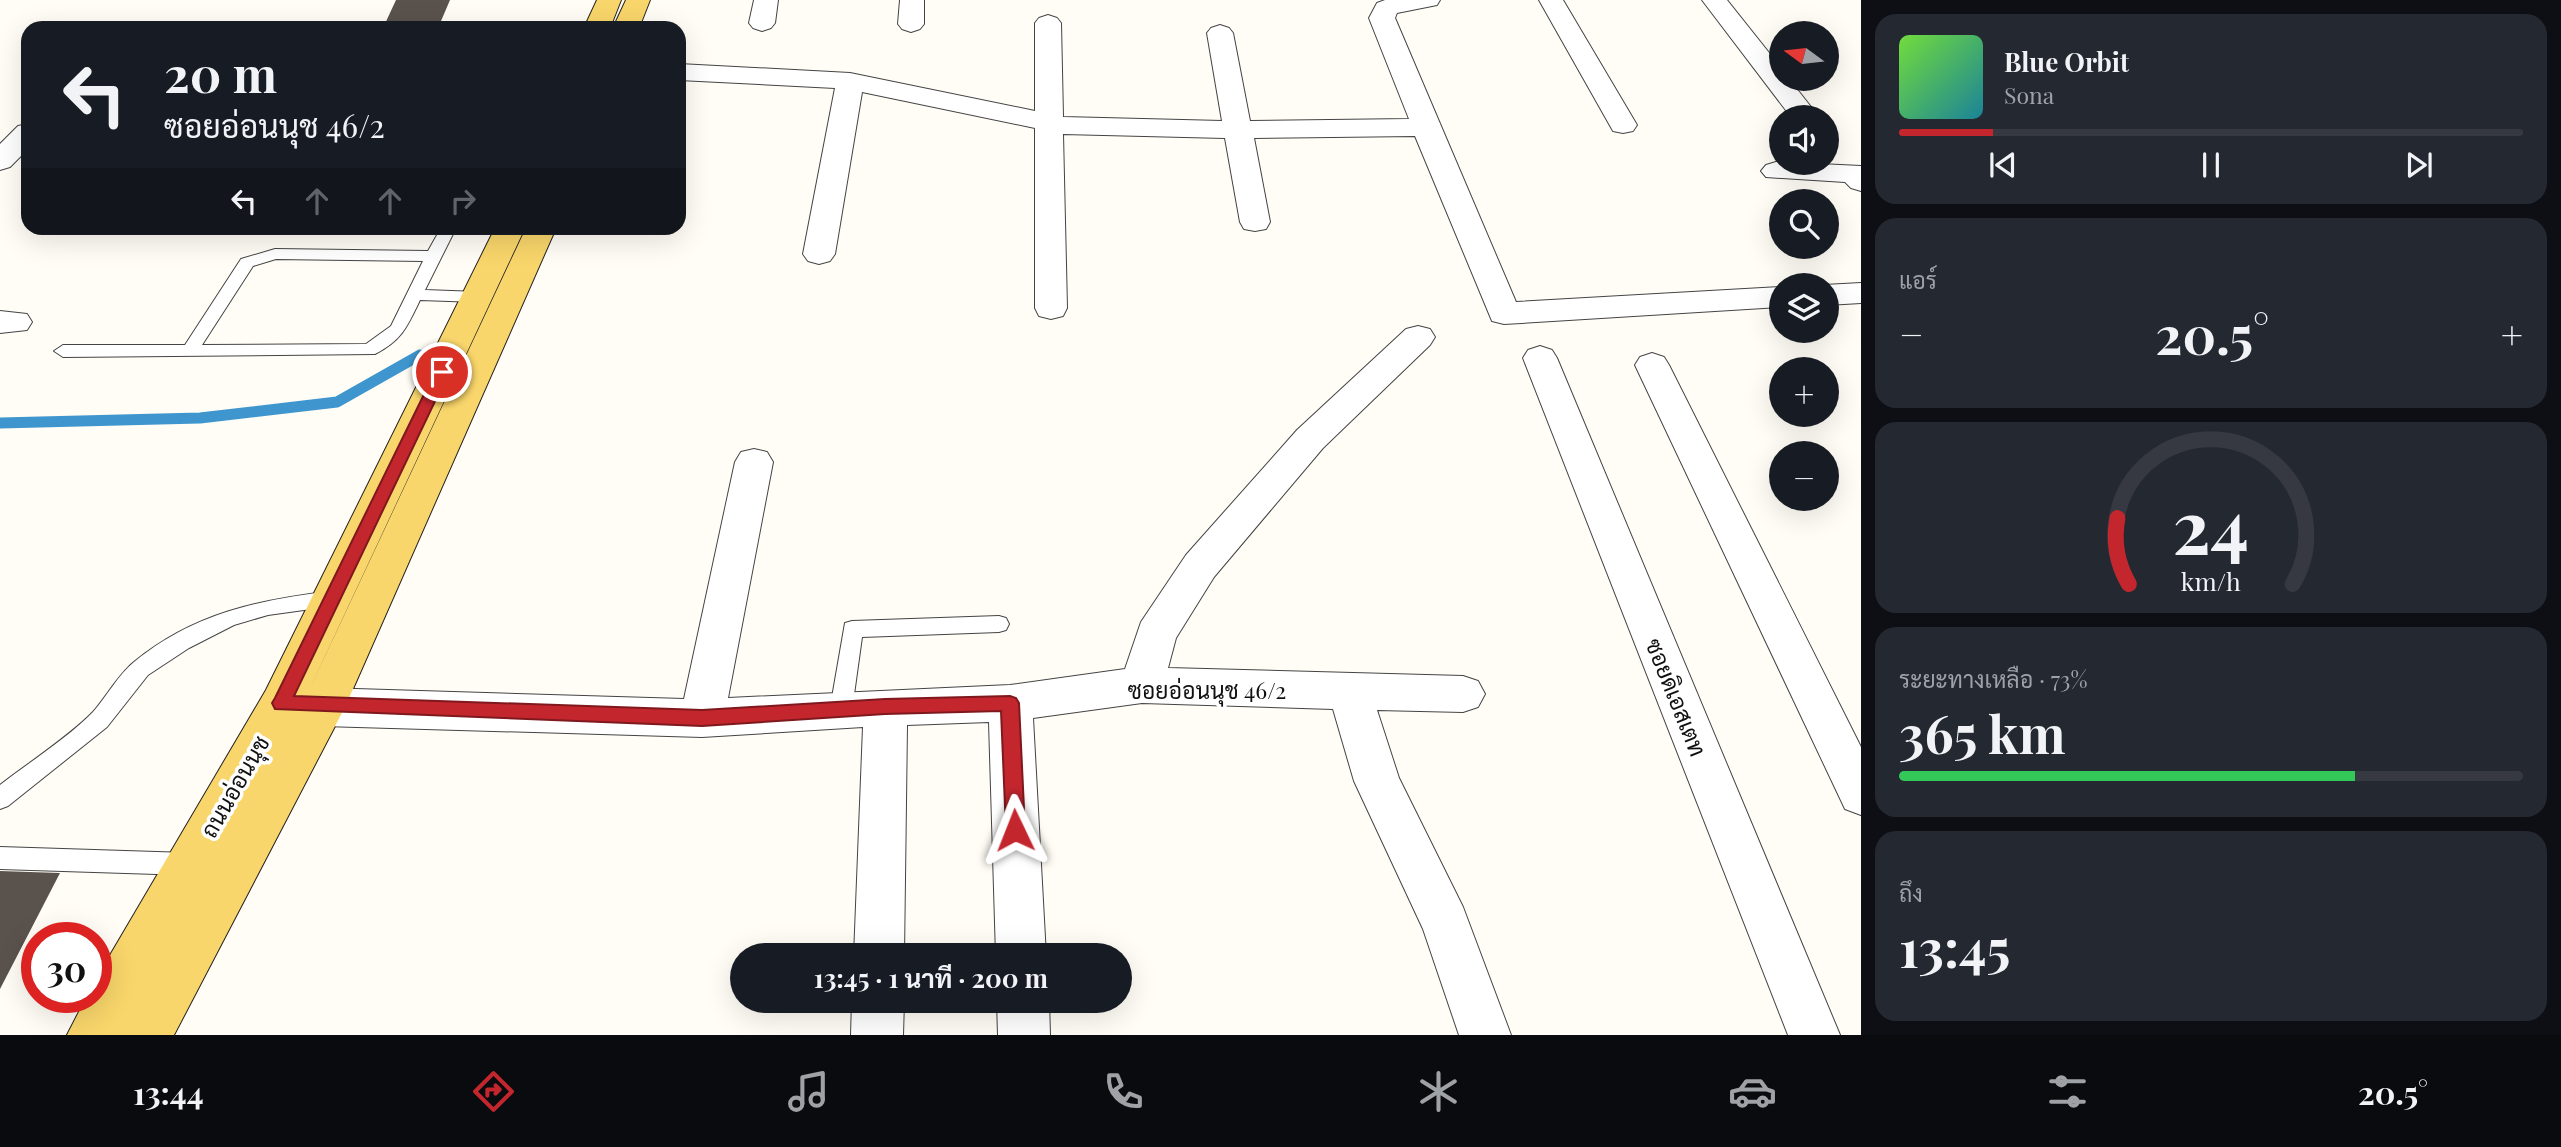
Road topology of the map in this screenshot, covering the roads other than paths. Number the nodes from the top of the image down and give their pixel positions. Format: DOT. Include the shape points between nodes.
graph roads {
  1 [pos="609,0"];
  2 [pos="638,0"];
  3 [pos="1428,0"];
  4 [pos="1551,0"];
  5 [pos="1714,0"];
  6 [pos="600,21"];
  7 [pos="629,21"];
  8 [pos="1048,23"];
  9 [pos="1220,33"];
  10 [pos="686,72"];
  11 [pos="850,81"];
  12 [pos="1796,105"];
  13 [pos="1048,124"];
  14 [pos="1623,125"];
  15 [pos="1424,127"];
  16 [pos="1238,130"];
  17 [pos="21,140"];
  18 [pos="8,156"];
  19 [pos="1839,173"];
  20 [pos="1861,182"];
  21 [pos="1255,222"];
  22 [pos="445,235"];
  23 [pos="507,235"];
  24 [pos="537,235"];
  25 [pos="819,254"];
  26 [pos="433,256"];
  27 [pos="1861,293"];
  28 [pos="1839,294"];
  29 [pos="415,295"];
  30 [pos="478,297"];
  31 [pos="1769,298"];
  32 [pos="1051,309"];
  33 [pos="1418,337"];
  34 [pos="191,349"];
  35 [pos="63,351"];
  36 [pos="1541,358"];
  37 [pos="1652,365"];
  38 [pos="754,462"];
  39 [pos="333,599"];
  40 [pos="999,624"];
  41 [pos="1142,685"];
  42 [pos="1349,690"];
  43 [pos="1463,694"];
  44 [pos="1010,703"];
  45 [pos="302,705"];
  46 [pos="863,708"];
  47 [pos="702,718"];
  48 [pos="1861,794"];
  49 [pos="0,799"];
  50 [pos="0,858"];
  51 [pos="190,864"];
  52 [pos="878,943"];
  53 [pos="1020,943"];
  54 [pos="878,1013"];
  55 [pos="1023,1013"];
  56 [pos="93,1035"];
  57 [pos="146,1035"];
  58 [pos="877,1035"];
  59 [pos="1024,1035"];
  60 [pos="1485,1035"];
  61 [pos="1814,1035"];
  1 -- 6 [label="main road"];
  2 -- 7 [label="main road"];
  3 -- 15 [label="street" via="1386,8 1382,18"];
  4 -- 14 [label="street"];
  5 -- 12 [label="street"];
  8 -- 13 [label="street"];
  9 -- 16 [label="street"];
  10 -- 11 [label="street"];
  11 -- 13 [label="street"];
  11 -- 25 [label="street"];
  13 -- 16 [label="street"];
  13 -- 32 [label="street"];
  15 -- 16 [label="street"];
  15 -- 31 [label="street" via="1504,313"];
  16 -- 21 [label="street"];
  17 -- 18 [label="street"];
  19 -- 20 [label="street" via="1854,173"];
  22 -- 26 [label="lane"];
  23 -- 30 [label="main road, ถนนอ่อนนุช"];
  24 -- 45 [label="main road, ถนนอ่อนนุช"];
  26 -- 29 [label="lane"];
  26 -- 34 [label="lane" via="275,254 254,259"];
  27 -- 28 [label="street"];
  29 -- 30 [label="lane"];
  29 -- 34 [label="lane" via="393,335 369,350"];
  30 -- 39 [label="main road, ถนนอ่อนนุช"];
  33 -- 41 [label="street" via="1310,439 1200,566 1156,634"];
  34 -- 35 [label="lane"];
  36 -- 61 [label="street, ซอยดิเอสเตท"];
  37 -- 48 [label="street"];
  38 -- 47 [label="street"];
  39 -- 45 [label="main road, ถนนอ่อนนุช"];
  39 -- 49 [label="lane" via="268,607 228,618 182,642 140,669 99,720"];
  40 -- 46 [label="lane" via="852,629 849,667"];
  41 -- 42 [label="street, ซอยอ่อนนุช 46/2"];
  41 -- 44 [label="street, ซอยอ่อนนุช 46/2"];
  42 -- 43 [label="street, ซอยอ่อนนุช 46/2"];
  42 -- 60 [label="street" via="1377,781 1446,924"];
  44 -- 46 [label="street, ซอยอ่อนนุช 46/2"];
  44 -- 53 [label="street"];
  45 -- 47 [label="street, ซอยอ่อนนุช 46/2"];
  45 -- 51 [label="main road, ถนนอ่อนนุช"];
  45 -- 57 [label="main road, ถนนอ่อนนุช"];
  46 -- 47 [label="street, ซอยอ่อนนุช 46/2"];
  46 -- 52 [label="street"];
  50 -- 51 [label="lane"];
  51 -- 56 [label="main road, ถนนอ่อนนุช"];
  54 -- 58 [label="street"];
  55 -- 59 [label="street"];
}
